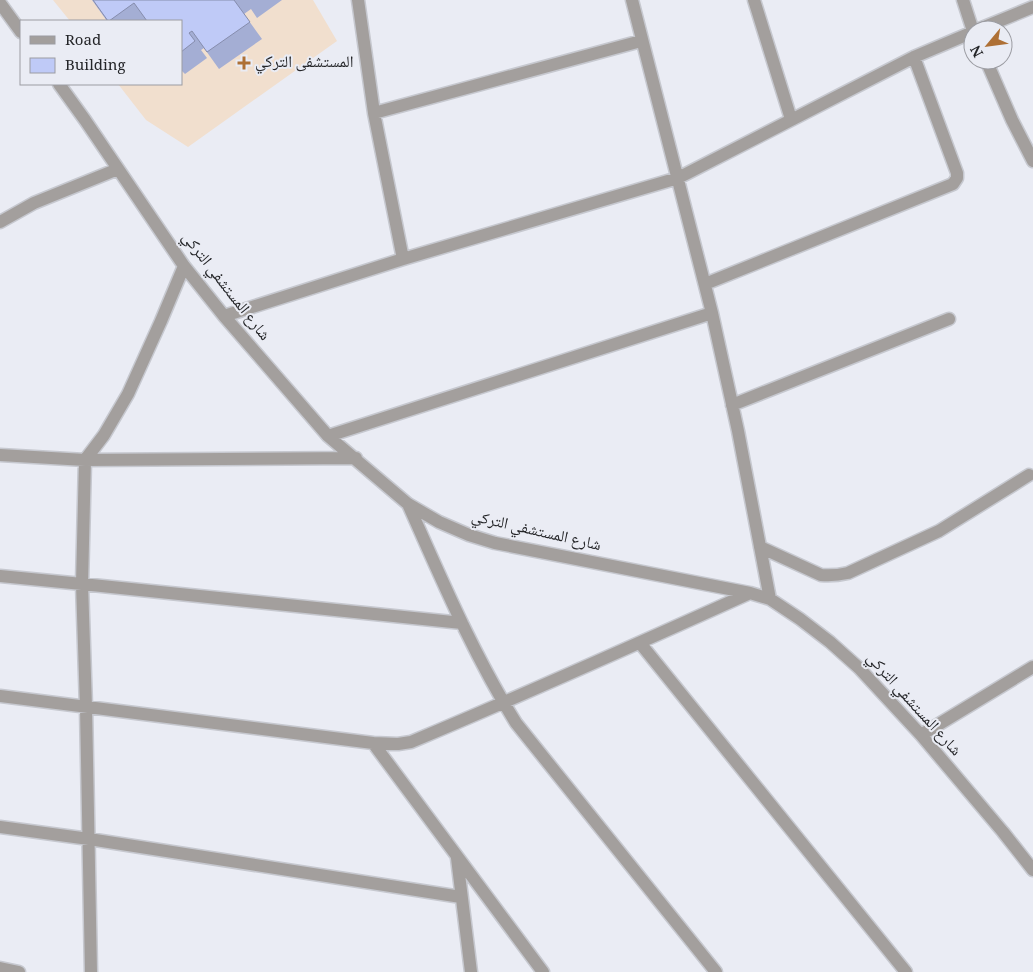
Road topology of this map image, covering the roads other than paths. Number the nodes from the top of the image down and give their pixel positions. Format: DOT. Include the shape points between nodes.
graph roads {
  1 [pos="358,0"];
  2 [pos="632,0"];
  3 [pos="754,0"];
  4 [pos="963,0"];
  5 [pos="0,3"];
  6 [pos="1033,7"];
  7 [pos="969,20"];
  8 [pos="1001,20"];
  9 [pos="20,31"];
  10 [pos="963,35"];
  11 [pos="641,41"];
  12 [pos="914,57"];
  13 [pos="990,70"];
  14 [pos="59,85"];
  15 [pos="374,113"];
  16 [pos="791,119"];
  17 [pos="1033,161"];
  18 [pos="118,169"];
  19 [pos="678,178"];
  20 [pos="0,222"];
  21 [pos="403,259"];
  22 [pos="184,266"];
  23 [pos="705,284"];
  24 [pos="712,313"];
  25 [pos="224,316"];
  26 [pos="949,319"];
  27 [pos="732,405"];
  28 [pos="328,436"];
  29 [pos="0,455"];
  30 [pos="356,458"];
  31 [pos="85,460"];
  32 [pos="1029,475"];
  33 [pos="408,504"];
  34 [pos="760,547"];
  35 [pos="0,576"];
  36 [pos="82,584"];
  37 [pos="750,592"];
  38 [pos="770,599"];
  39 [pos="462,624"];
  40 [pos="640,643"];
  41 [pos="1033,666"];
  42 [pos="0,696"];
  43 [pos="503,703"];
  44 [pos="86,707"];
  45 [pos="921,735"];
  46 [pos="373,743"];
  47 [pos="0,827"];
  48 [pos="89,838"];
  49 [pos="457,856"];
  50 [pos="1033,870"];
  51 [pos="461,896"];
  52 [pos="0,968"];
  53 [pos="19,972"];
  54 [pos="91,972"];
  55 [pos="470,972"];
  56 [pos="543,972"];
  57 [pos="716,972"];
  58 [pos="906,972"];
  1 -- 15 [label="street"];
  2 -- 11 [label="street"];
  3 -- 16 [label="street"];
  4 -- 7 [label="street"];
  5 -- 9 [label="street"];
  6 -- 8 [label="street"];
  10 -- 12 [label="street"];
  11 -- 15 [label="street"];
  11 -- 19 [label="street"];
  12 -- 16 [label="street"];
  12 -- 23 [label="street" via="957,172 953,184"];
  13 -- 17 [label="street"];
  14 -- 18 [label="street, شارع المستشفي التركي"];
  15 -- 21 [label="street"];
  16 -- 19 [label="street"];
  18 -- 20 [label="street" via="34,203"];
  18 -- 22 [label="street, شارع المستشفي التركي"];
  19 -- 21 [label="street"];
  19 -- 23 [label="street"];
  21 -- 25 [label="street"];
  22 -- 25 [label="street, شارع المستشفي التركي"];
  22 -- 31 [label="street" via="128,394"];
  23 -- 24 [label="street"];
  24 -- 27 [label="street"];
  24 -- 28 [label="street"];
  25 -- 28 [label="street, شارع المستشفي التركي"];
  26 -- 27 [label="street"];
  27 -- 34 [label="street"];
  28 -- 30 [label="street, شارع المستشفي التركي"];
  29 -- 31 [label="street"];
  30 -- 31 [label="street"];
  30 -- 33 [label="street, شارع المستشفي التركي"];
  31 -- 36 [label="street"];
  32 -- 34 [label="street" via="939,531 844,574 821,575"];
  33 -- 37 [label="street, شارع المستشفي التركي" via="469,535 496,542"];
  33 -- 39 [label="street"];
  34 -- 38 [label="street"];
  35 -- 36 [label="street"];
  36 -- 39 [label="street"];
  36 -- 44 [label="street"];
  37 -- 38 [label="street, شارع المستشفي التركي"];
  37 -- 40 [label="street"];
  38 -- 45 [label="street, شارع المستشفي التركي" via="830,642 859,668"];
  39 -- 43 [label="street"];
  40 -- 43 [label="street"];
  40 -- 58 [label="street"];
  41 -- 45 [label="street"];
  42 -- 44 [label="street"];
  43 -- 46 [label="street" via="410,742"];
  43 -- 57 [label="street"];
  44 -- 46 [label="street"];
  44 -- 48 [label="street"];
  45 -- 50 [label="street, شارع المستشفي التركي"];
  46 -- 49 [label="street"];
  47 -- 48 [label="street"];
  48 -- 51 [label="street"];
  48 -- 54 [label="street"];
  49 -- 51 [label="street"];
  49 -- 56 [label="street"];
  51 -- 55 [label="street"];
  52 -- 53 [label="street"];
}
